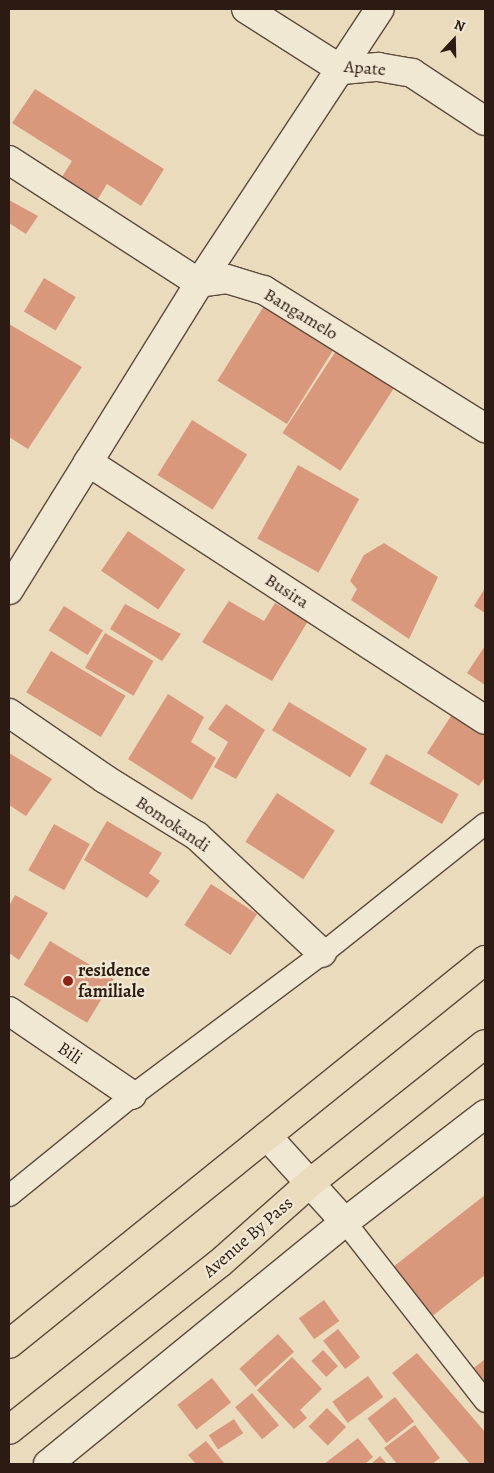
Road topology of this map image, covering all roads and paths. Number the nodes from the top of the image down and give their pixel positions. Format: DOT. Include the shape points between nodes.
graph roads {
  1 [pos="246,9"];
  2 [pos="380,9"];
  3 [pos="342,70"];
  4 [pos="485,121"];
  5 [pos="9,160"];
  6 [pos="199,284"];
  7 [pos="485,428"];
  8 [pos="88,462"];
  9 [pos="16,560"];
  10 [pos="9,590"];
  11 [pos="9,714"];
  12 [pos="485,720"];
  13 [pos="485,823"];
  14 [pos="322,953"];
  15 [pos="485,960"];
  16 [pos="9,1011"];
  17 [pos="485,1044"];
  18 [pos="132,1095"];
  19 [pos="485,1114"];
  20 [pos="267,1136"];
  21 [pos="310,1184"];
  22 [pos="9,1195"];
  23 [pos="345,1222"];
  24 [pos="9,1344"];
  25 [pos="485,1400"];
  26 [pos="9,1430"];
  27 [pos="48,1464"];
  1 -- 3 [label="street, Apate"];
  2 -- 3 [label="street"];
  3 -- 4 [label="street, Apate" via="378,67 412,73"];
  3 -- 6 [label="street"];
  5 -- 6 [label="street"];
  6 -- 7 [label="street, Bangamelo" via="227,279 264,290"];
  6 -- 8 [label="street"];
  8 -- 9 [label="street"];
  8 -- 12 [label="street, Busira"];
  9 -- 10 [label="street"];
  11 -- 14 [label="street, Bomokandi" via="197,836"];
  13 -- 14 [label="lane"];
  14 -- 18 [label="lane"];
  15 -- 20 [label="highway"];
  16 -- 18 [label="street, Bili"];
  17 -- 21 [label="highway, Avenue By Pass"];
  18 -- 22 [label="lane"];
  19 -- 23 [label="street"];
  20 -- 21 [label="street"];
  20 -- 24 [label="highway"];
  21 -- 23 [label="street"];
  21 -- 26 [label="highway, Avenue By Pass" via="220,1263"];
  23 -- 25 [label="lane"];
  23 -- 27 [label="street"];
}
